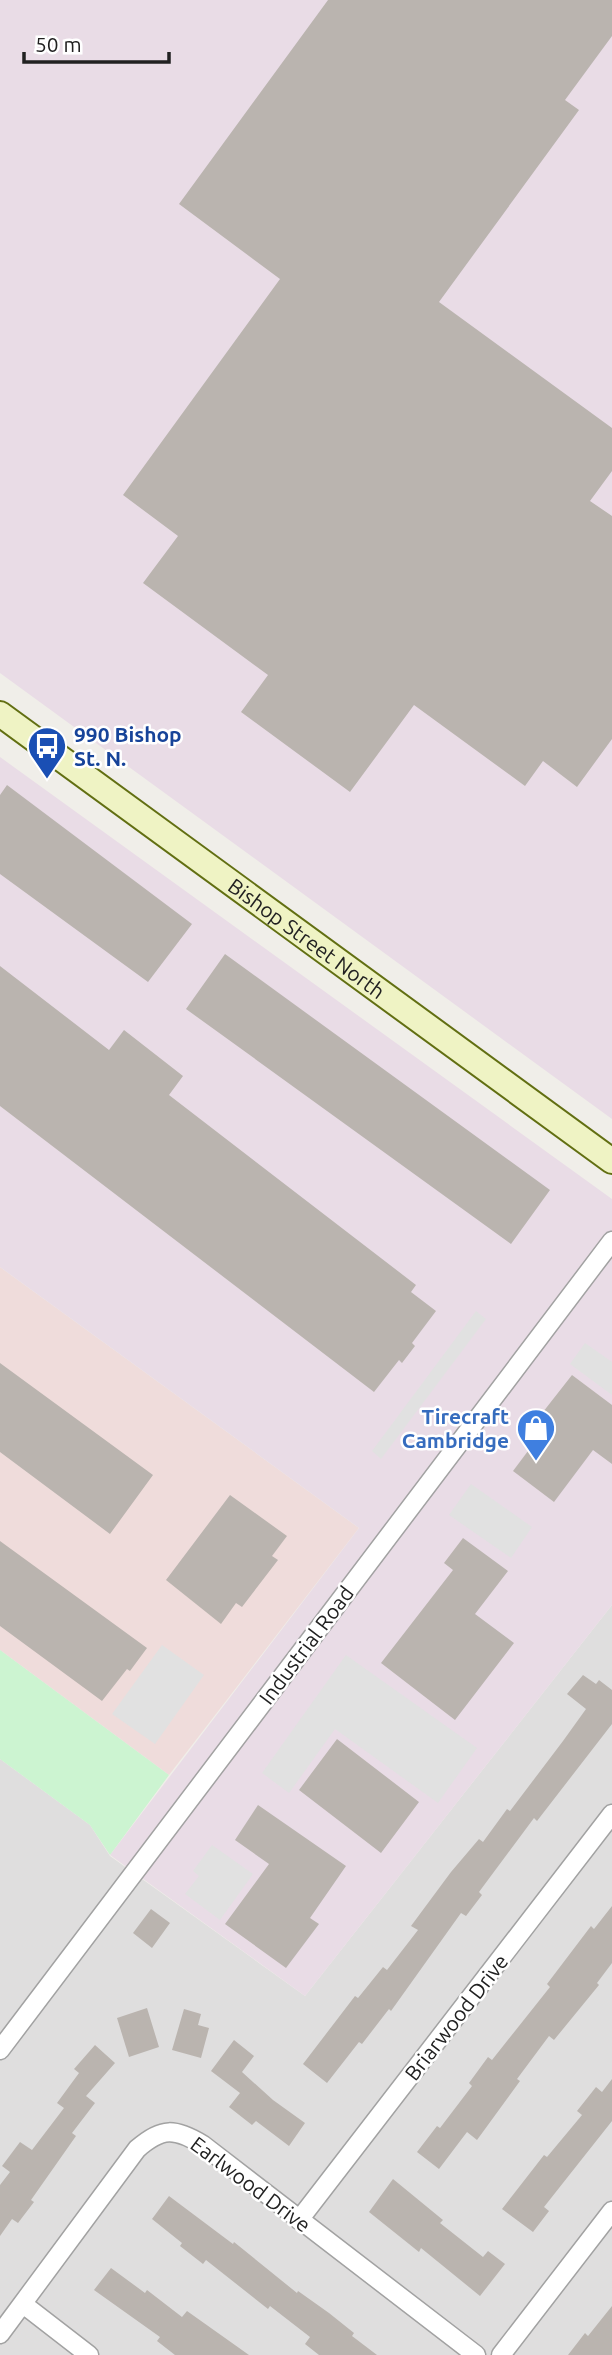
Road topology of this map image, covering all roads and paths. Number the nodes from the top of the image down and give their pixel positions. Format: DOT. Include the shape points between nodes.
graph roads {
  1 [pos="0,715"];
  2 [pos="612,1161"];
  3 [pos="612,1241"];
  4 [pos="612,1814"];
  5 [pos="0,2050"];
  6 [pos="612,2211"];
  7 [pos="299,2220"];
  8 [pos="23,2304"];
  9 [pos="0,2334"];
  10 [pos="89,2355"];
  11 [pos="475,2355"];
  12 [pos="501,2355"];
  1 -- 2 [label="main road, Bishop Street North"];
  3 -- 5 [label="street, Industrial Road"];
  4 -- 7 [label="street, Briarwood Drive"];
  6 -- 12 [label="street"];
  7 -- 8 [label="street, Earlwood Drive" via="203,2146 184,2134 168,2132 137,2149"];
  7 -- 11 [label="street, Earlwood Drive"];
  8 -- 9 [label="street, Earlwood Drive"];
  8 -- 10 [label="street"];
}
